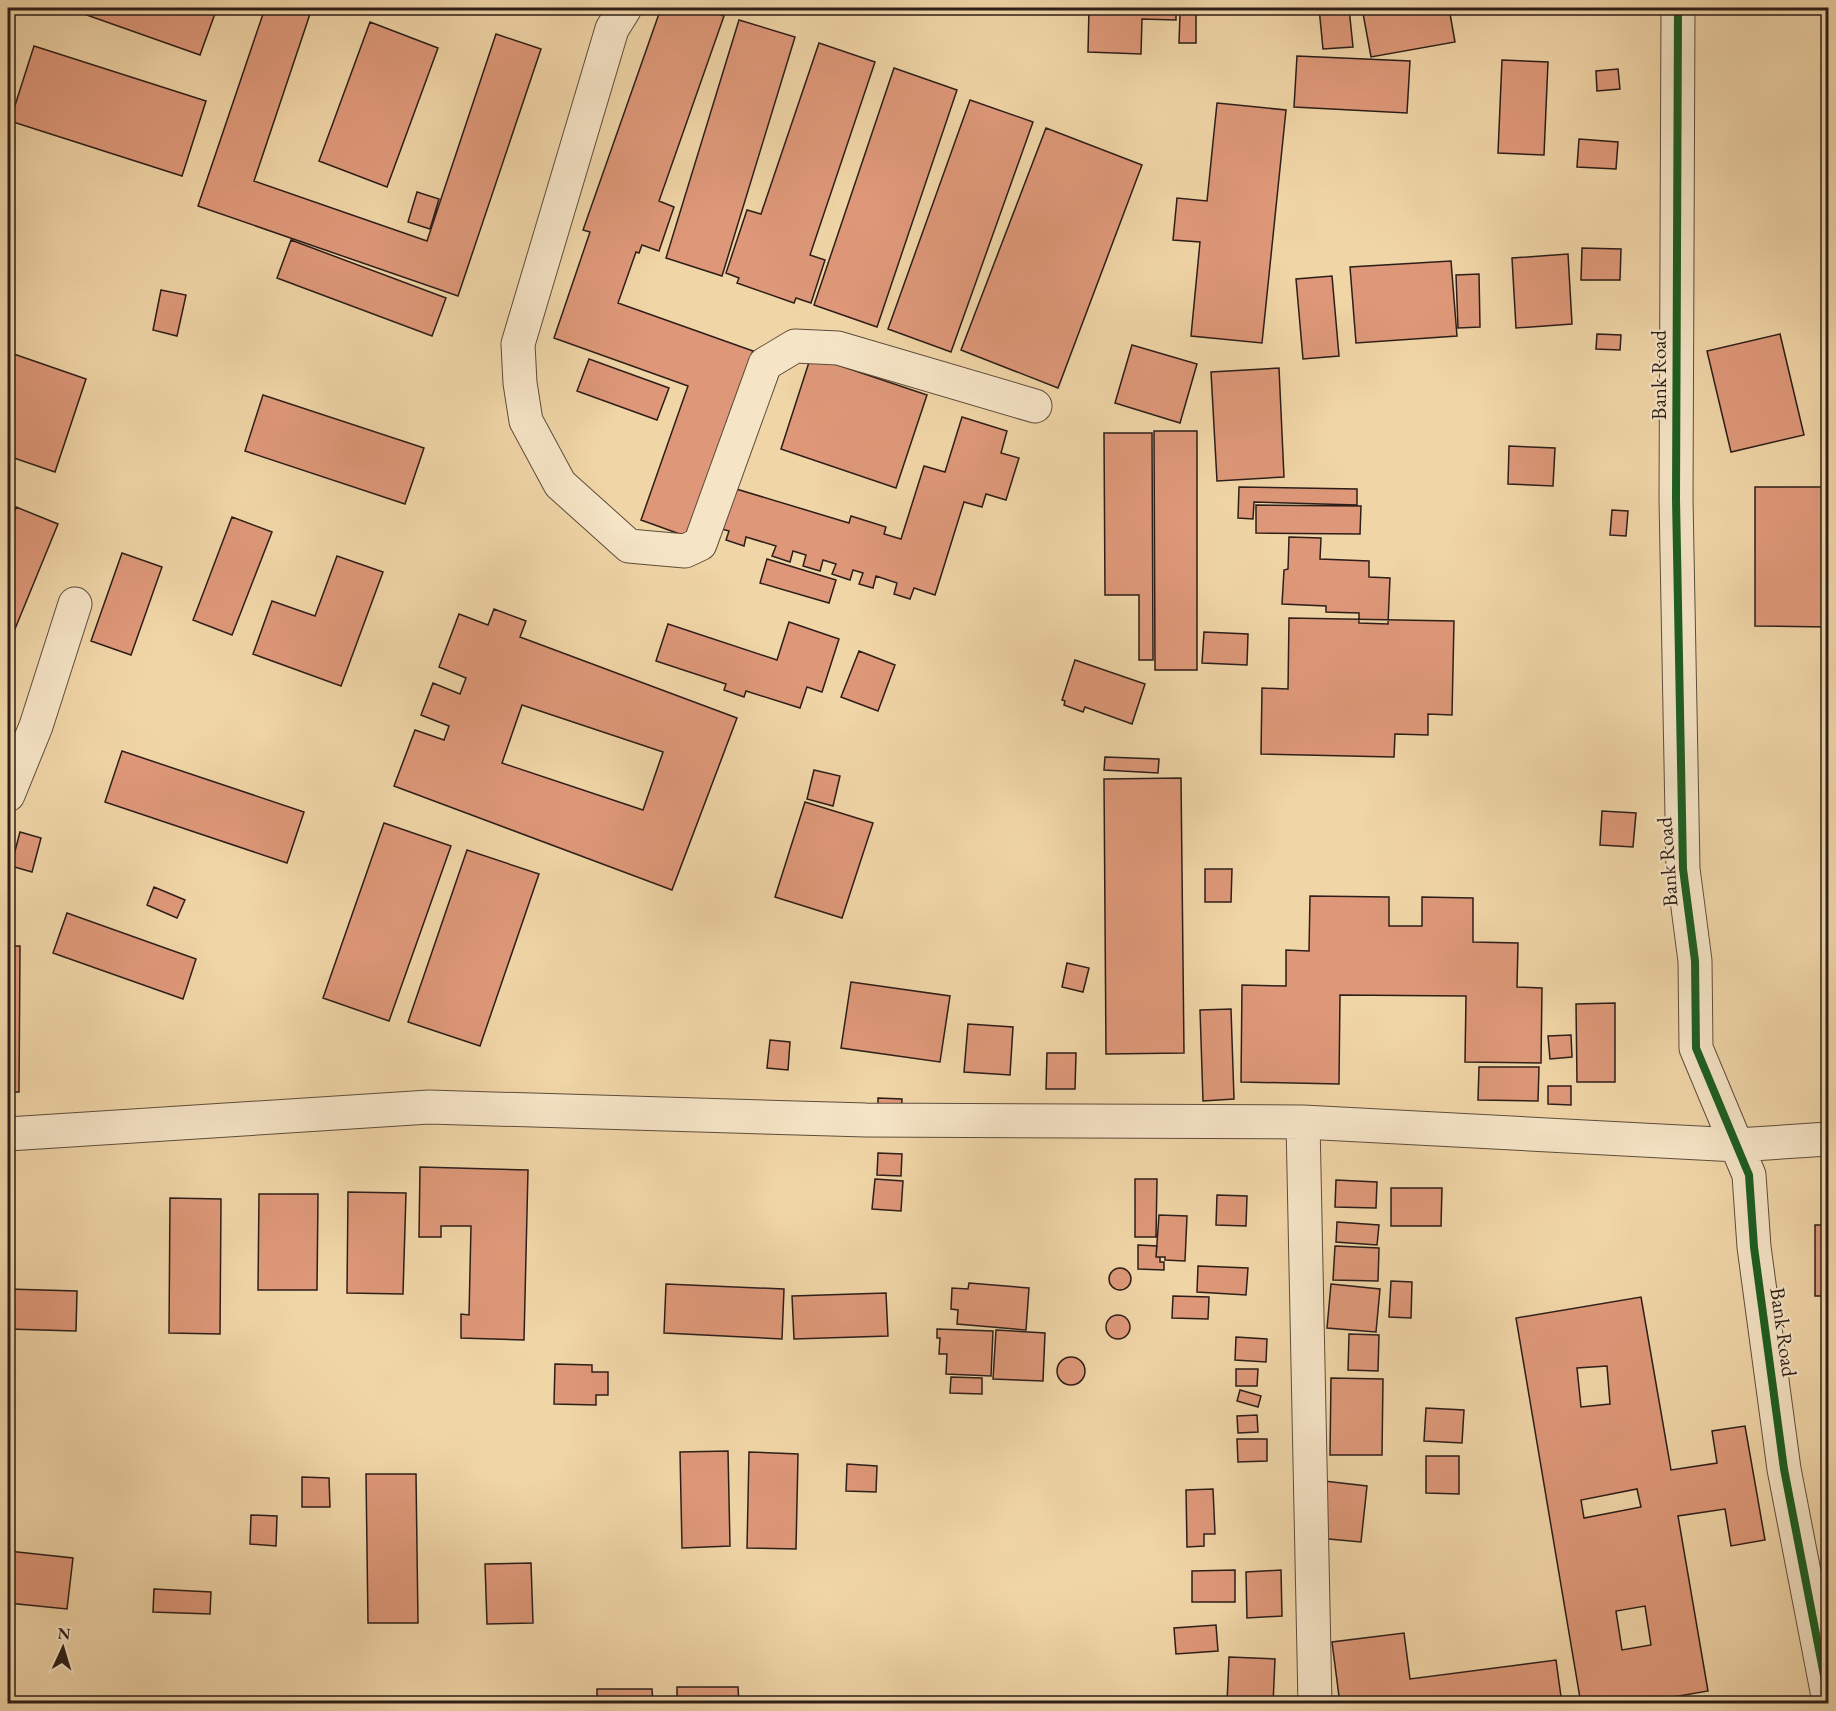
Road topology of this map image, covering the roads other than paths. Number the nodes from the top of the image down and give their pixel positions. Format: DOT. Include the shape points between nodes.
graph roads {
  1 [pos="625,8"];
  2 [pos="1678,8"];
  3 [pos="1035,406"];
  4 [pos="75,604"];
  5 [pos="8,795"];
  6 [pos="1304,1122"];
  7 [pos="8,1134"];
  8 [pos="1828,1139"];
  9 [pos="1737,1145"];
  10 [pos="1828,1696"];
  11 [pos="1315,1704"];
  1 -- 3 [label="street" via="612,29 518,344 526,421 560,484 629,546 685,551 700,544 765,364 795,346 838,348"];
  2 -- 9 [label="street, Bank Road" via="1676,500 1683,868 1695,961 1696,1048"];
  4 -- 5 [label="street" via="36,726"];
  6 -- 7 [label="street" via="866,1120 429,1107"];
  6 -- 9 [label="street"];
  6 -- 11 [label="street"];
  8 -- 9 [label="street"];
  9 -- 10 [label="street, Bank Road" via="1749,1175 1754,1247 1784,1468"];
}
